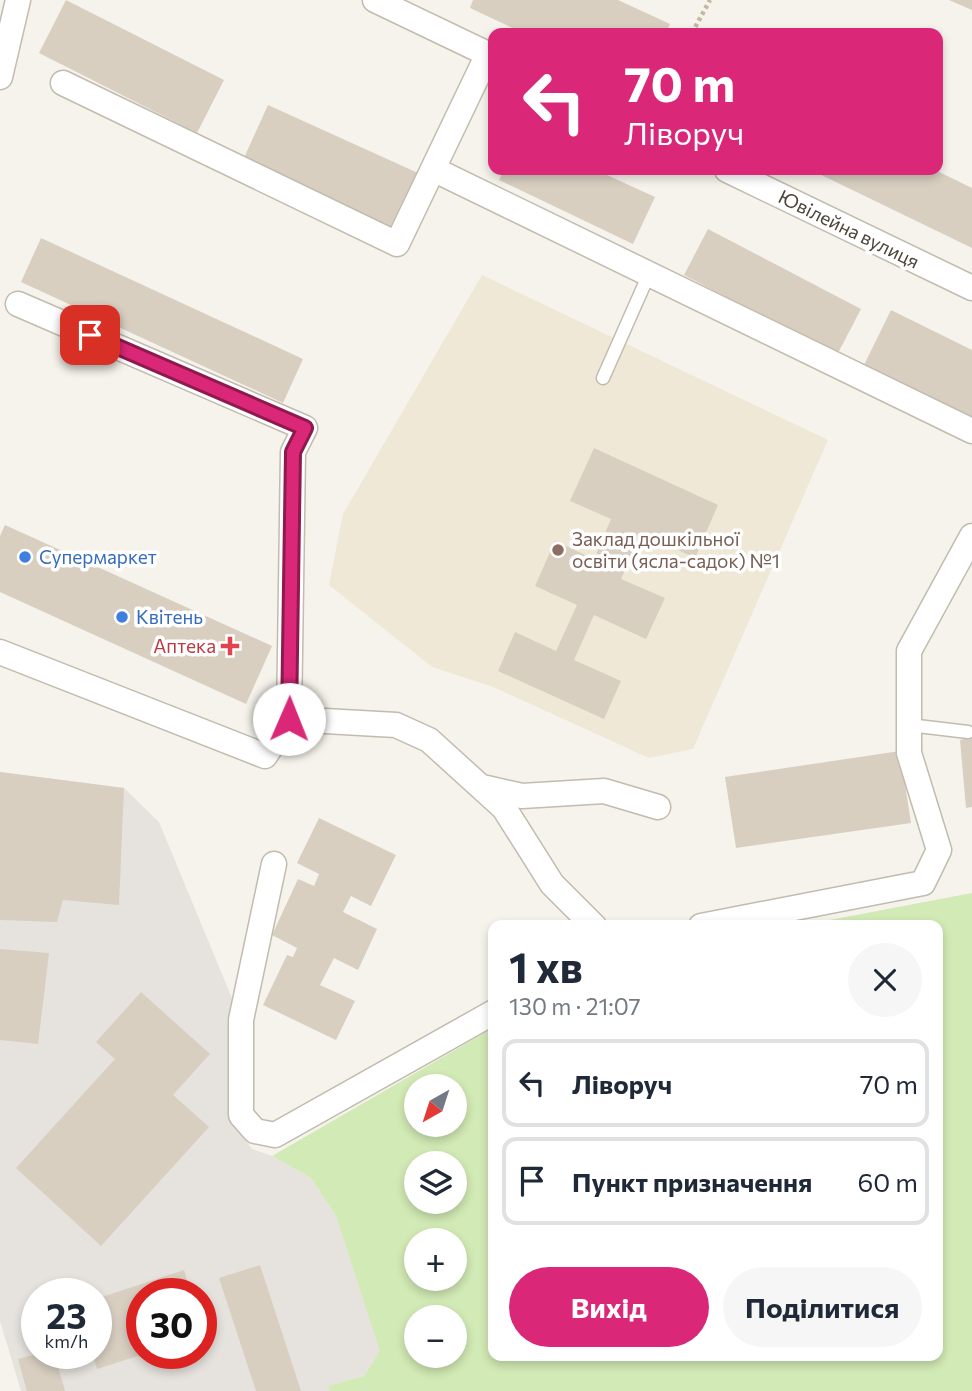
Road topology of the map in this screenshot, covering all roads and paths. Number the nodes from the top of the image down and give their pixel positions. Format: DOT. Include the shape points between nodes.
graph roads {
  1 [pos="18,0"];
  2 [pos="375,0"];
  3 [pos="710,0"];
  4 [pos="695,28"];
  5 [pos="488,55"];
  6 [pos="488,62"];
  7 [pos="0,77"];
  8 [pos="63,83"];
  9 [pos="433,169"];
  10 [pos="737,175"];
  11 [pos="649,274"];
  12 [pos="972,288"];
  13 [pos="18,304"];
  14 [pos="603,378"];
  15 [pos="972,431"];
  16 [pos="972,536"];
  17 [pos="0,652"];
  18 [pos="289,719"];
  19 [pos="909,726"];
  20 [pos="968,732"];
  21 [pos="481,787"];
  22 [pos="658,807"];
  23 [pos="274,864"];
  24 [pos="588,920"];
  25 [pos="732,920"];
  26 [pos="488,1015"];
  1 -- 7 [label="street"];
  2 -- 5 [label="street"];
  3 -- 4 [label="path"];
  6 -- 9 [label="street"];
  8 -- 9 [label="street" via="397,244"];
  9 -- 11 [label="street"];
  10 -- 12 [label="street, Ювілейна вулиця"];
  11 -- 14 [label="lane"];
  11 -- 15 [label="street"];
  13 -- 18 [label="street" via="305,428 293,452"];
  16 -- 19 [label="street" via="909,651"];
  17 -- 18 [label="street" via="265,756"];
  18 -- 21 [label="street" via="396,725 429,740"];
  19 -- 20 [label="lane"];
  19 -- 25 [label="street" via="909,753 939,850 923,883"];
  21 -- 22 [label="street" via="522,796 604,791"];
  21 -- 24 [label="street" via="504,808 552,884"];
  23 -- 26 [label="street" via="241,1020 241,1115 255,1131 275,1135"];
}
